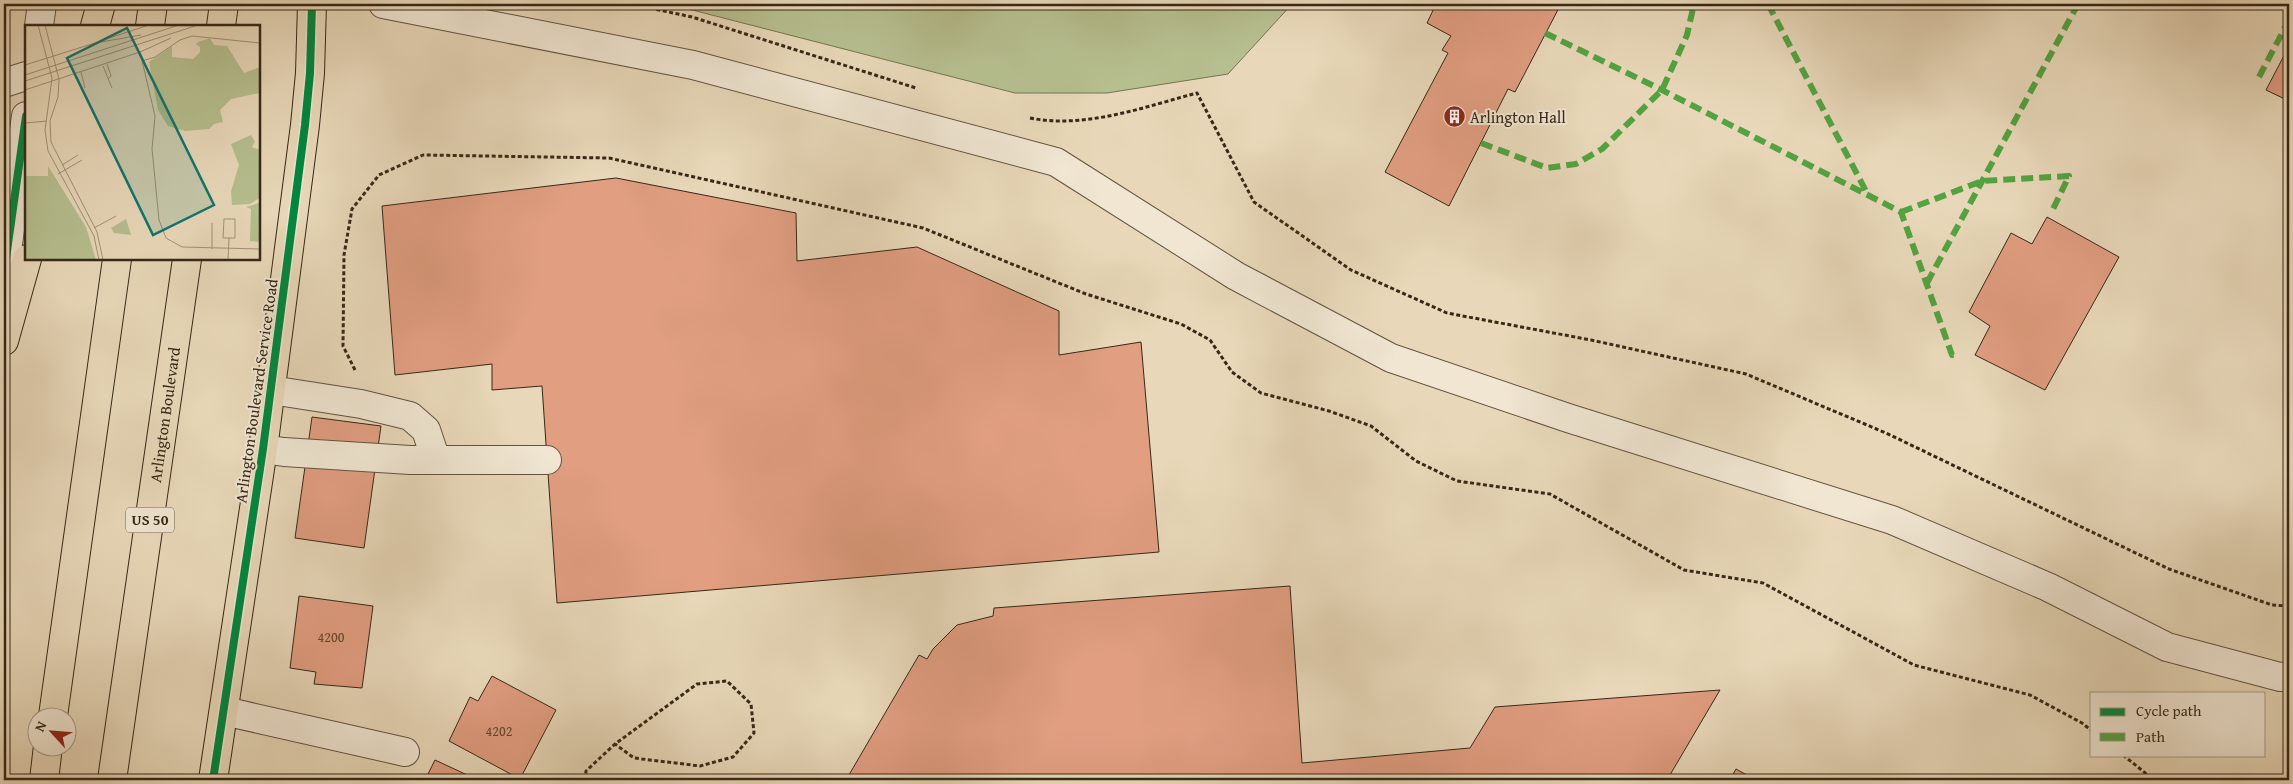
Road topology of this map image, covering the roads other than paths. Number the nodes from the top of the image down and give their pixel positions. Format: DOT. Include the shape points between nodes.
graph roads {
  1 [pos="42,4"];
  2 [pos="101,4"];
  3 [pos="153,4"];
  4 [pos="224,4"];
  5 [pos="312,4"];
  6 [pos="383,4"];
  7 [pos="416,7"];
  8 [pos="39,25"];
  9 [pos="95,25"];
  10 [pos="150,25"];
  11 [pos="221,25"];
  12 [pos="25,76"];
  13 [pos="4,82"];
  14 [pos="25,123"];
  15 [pos="27,260"];
  16 [pos="117,260"];
  17 [pos="187,260"];
  18 [pos="4,272"];
  19 [pos="4,341"];
  20 [pos="271,390"];
  21 [pos="263,448"];
  22 [pos="436,460"];
  23 [pos="547,460"];
  24 [pos="2289,676"];
  25 [pos="54,706"];
  26 [pos="224,711"];
  27 [pos="404,752"];
  28 [pos="47,756"];
  29 [pos="44,780"];
  30 [pos="112,780"];
  31 [pos="213,780"];
  1 -- 8 [label="street"];
  2 -- 9 [label="main road"];
  3 -- 10 [label="main road"];
  4 -- 11 [label="main road"];
  5 -- 20 [label="main road, Arlington Boulevard Service Road" via="308,94"];
  6 -- 7 [label="street"];
  7 -- 24 [label="street" via="693,65 1056,162 1236,276 1391,358 1568,418 1892,520 2048,587 2167,647 2280,677"];
  12 -- 13 [label="street"];
  14 -- 18 [label="street"];
  15 -- 19 [label="main road"];
  16 -- 25 [label="main road"];
  17 -- 30 [label="main road, Arlington Boulevard / US 50"];
  20 -- 21 [label="main road, Arlington Boulevard Service Road"];
  20 -- 22 [label="street" via="410,416 426,430"];
  21 -- 22 [label="street" via="284,452"];
  21 -- 26 [label="main road, Arlington Boulevard Service Road"];
  22 -- 23 [label="street"];
  26 -- 27 [label="street"];
  26 -- 31 [label="main road, Arlington Boulevard Service Road"];
  28 -- 29 [label="main road"];
}
